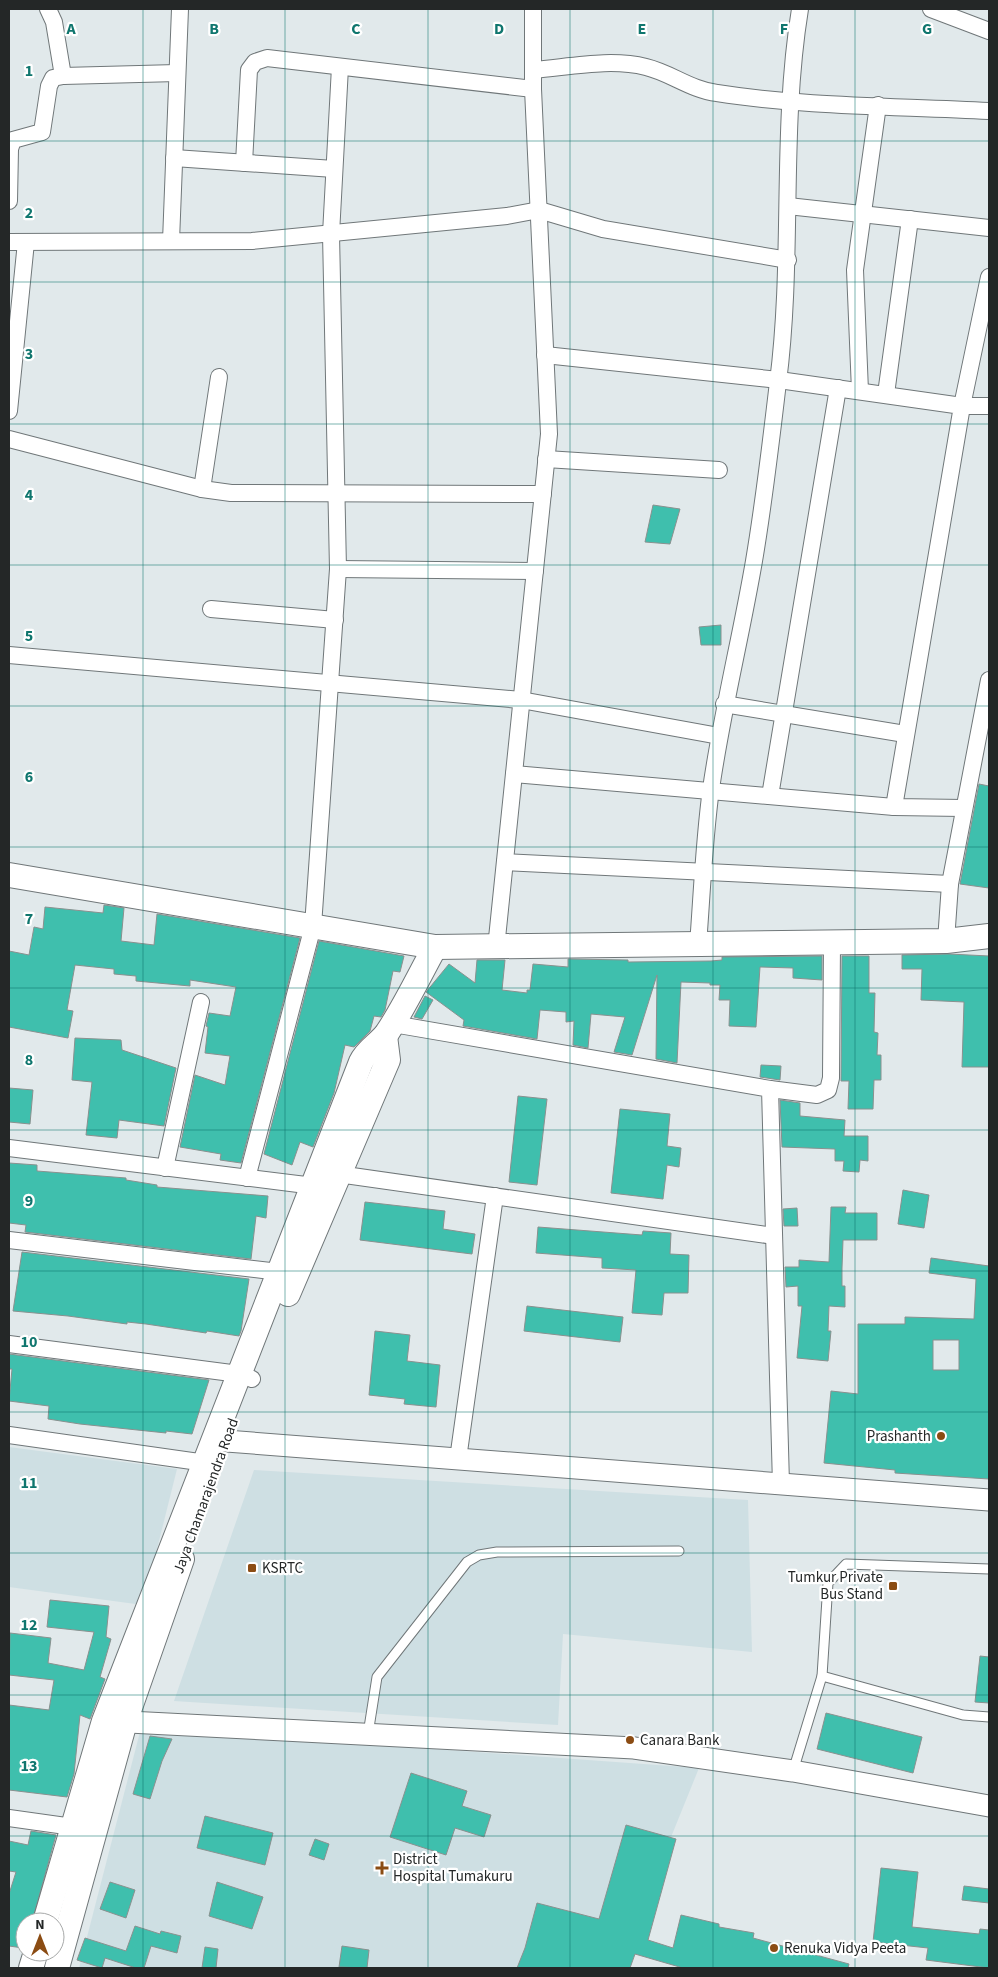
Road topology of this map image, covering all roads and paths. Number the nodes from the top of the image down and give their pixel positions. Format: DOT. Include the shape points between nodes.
graph roads {
  1 [pos="48,9"];
  2 [pos="180,9"];
  3 [pos="533,9"];
  4 [pos="800,9"];
  5 [pos="931,9"];
  6 [pos="989,31"];
  7 [pos="340,66"];
  8 [pos="533,70"];
  9 [pos="177,73"];
  10 [pos="63,76"];
  11 [pos="533,89"];
  12 [pos="789,100"];
  13 [pos="878,105"];
  14 [pos="989,111"];
  15 [pos="174,158"];
  16 [pos="244,163"];
  17 [pos="334,169"];
  18 [pos="9,201"];
  19 [pos="788,206"];
  20 [pos="539,210"];
  21 [pos="863,214"];
  22 [pos="910,219"];
  23 [pos="989,228"];
  24 [pos="330,234"];
  25 [pos="9,242"];
  26 [pos="26,242"];
  27 [pos="171,242"];
  28 [pos="788,260"];
  29 [pos="989,277"];
  30 [pos="545,355"];
  31 [pos="219,377"];
  32 [pos="779,380"];
  33 [pos="838,388"];
  34 [pos="860,390"];
  35 [pos="886,394"];
  36 [pos="962,406"];
  37 [pos="989,406"];
  38 [pos="9,411"];
  39 [pos="9,439"];
  40 [pos="546,459"];
  41 [pos="719,470"];
  42 [pos="202,489"];
  43 [pos="335,493"];
  44 [pos="543,494"];
  45 [pos="338,568"];
  46 [pos="535,571"];
  47 [pos="211,609"];
  48 [pos="335,620"];
  49 [pos="9,655"];
  50 [pos="989,680"];
  51 [pos="330,685"];
  52 [pos="521,700"];
  53 [pos="724,704"];
  54 [pos="783,714"];
  55 [pos="905,734"];
  56 [pos="719,736"];
  57 [pos="514,774"];
  58 [pos="711,791"];
  59 [pos="770,796"];
  60 [pos="894,807"];
  61 [pos="963,808"];
  62 [pos="505,862"];
  63 [pos="704,873"];
  64 [pos="9,875"];
  65 [pos="950,884"];
  66 [pos="313,926"];
  67 [pos="989,936"];
  68 [pos="946,941"];
  69 [pos="832,943"];
  70 [pos="698,945"];
  71 [pos="434,948"];
  72 [pos="496,948"];
  73 [pos="201,1002"];
  74 [pos="389,1030"];
  75 [pos="770,1089"];
  76 [pos="9,1148"];
  77 [pos="165,1168"];
  78 [pos="248,1178"];
  79 [pos="328,1183"];
  80 [pos="495,1196"];
  81 [pos="774,1236"];
  82 [pos="9,1240"];
  83 [pos="279,1272"];
  84 [pos="9,1344"];
  85 [pos="245,1377"];
  86 [pos="9,1435"];
  87 [pos="218,1440"];
  88 [pos="458,1459"];
  89 [pos="209,1464"];
  90 [pos="781,1484"];
  91 [pos="989,1500"];
  92 [pos="679,1551"];
  93 [pos="989,1569"];
  94 [pos="822,1676"];
  95 [pos="989,1718"];
  96 [pos="114,1721"];
  97 [pos="368,1734"];
  98 [pos="793,1771"];
  99 [pos="989,1806"];
  100 [pos="9,1818"];
  101 [pos="73,1827"];
  102 [pos="48,1912"];
  103 [pos="57,1968"];
  1 -- 10 [label="street" via="54,22"];
  2 -- 9 [label="street"];
  3 -- 8 [label="street"];
  4 -- 12 [label="street" via="792,54"];
  5 -- 6 [label="street"];
  7 -- 11 [label="street"];
  7 -- 16 [label="street" via="267,58 255,62 249,70"];
  7 -- 17 [label="street"];
  8 -- 11 [label="street"];
  8 -- 12 [label="street" via="628,64 648,67 716,93"];
  9 -- 10 [label="street"];
  9 -- 15 [label="street"];
  10 -- 18 [label="street" via="53,78 49,86 42,132 13,140"];
  11 -- 20 [label="street"];
  12 -- 13 [label="street"];
  12 -- 19 [label="street"];
  13 -- 14 [label="street"];
  13 -- 21 [label="street"];
  15 -- 16 [label="street"];
  15 -- 27 [label="street"];
  16 -- 17 [label="street"];
  17 -- 24 [label="street"];
  19 -- 21 [label="street"];
  19 -- 28 [label="street"];
  20 -- 24 [label="street"];
  20 -- 28 [label="street" via="603,229"];
  20 -- 30 [label="street"];
  21 -- 22 [label="street"];
  21 -- 34 [label="street" via="855,270"];
  22 -- 23 [label="street"];
  22 -- 35 [label="street"];
  24 -- 27 [label="street" via="252,242"];
  24 -- 43 [label="street"];
  25 -- 26 [label="street"];
  26 -- 27 [label="street"];
  26 -- 38 [label="street"];
  28 -- 32 [label="street"];
  29 -- 36 [label="street"];
  30 -- 32 [label="street"];
  30 -- 40 [label="street" via="549,434"];
  31 -- 42 [label="street"];
  32 -- 33 [label="street"];
  32 -- 53 [label="street" via="754,561"];
  33 -- 34 [label="street"];
  33 -- 54 [label="street"];
  34 -- 35 [label="street"];
  35 -- 36 [label="street"];
  36 -- 37 [label="street"];
  36 -- 55 [label="street"];
  39 -- 42 [label="street"];
  40 -- 41 [label="street"];
  40 -- 44 [label="street"];
  42 -- 43 [label="street" via="232,493"];
  43 -- 44 [label="street"];
  43 -- 45 [label="street"];
  44 -- 46 [label="street"];
  45 -- 46 [label="street"];
  45 -- 48 [label="street"];
  46 -- 52 [label="street"];
  47 -- 48 [label="street"];
  48 -- 51 [label="street"];
  49 -- 51 [label="street"];
  50 -- 61 [label="street"];
  51 -- 52 [label="street"];
  51 -- 66 [label="street"];
  52 -- 56 [label="street"];
  52 -- 57 [label="street"];
  53 -- 54 [label="street"];
  53 -- 56 [label="street"];
  54 -- 55 [label="street"];
  54 -- 59 [label="street"];
  55 -- 60 [label="street"];
  56 -- 58 [label="street"];
  57 -- 58 [label="street"];
  57 -- 62 [label="street"];
  58 -- 59 [label="street"];
  58 -- 63 [label="street"];
  59 -- 60 [label="street"];
  60 -- 61 [label="street"];
  61 -- 65 [label="street"];
  62 -- 63 [label="street"];
  62 -- 72 [label="street"];
  63 -- 65 [label="street"];
  63 -- 70 [label="street"];
  64 -- 66 [label="main road"];
  65 -- 68 [label="street"];
  66 -- 71 [label="main road"];
  66 -- 78 [label="street"];
  67 -- 68 [label="main road"];
  68 -- 69 [label="main road"];
  69 -- 70 [label="main road"];
  69 -- 75 [label="street" via="831,1078 828,1090 817,1095"];
  70 -- 72 [label="main road"];
  71 -- 72 [label="main road"];
  71 -- 74 [label="main road, Jaya Chamarajendra Road"];
  73 -- 77 [label="street"];
  74 -- 75 [label="street"];
  74 -- 79 [label="main road, Jaya Chamarajendra Road" via="366,1051 361,1062"];
  75 -- 81 [label="street"];
  76 -- 77 [label="street"];
  77 -- 78 [label="street"];
  78 -- 79 [label="street"];
  79 -- 80 [label="street"];
  79 -- 83 [label="main road, Jaya Chamarajendra Road"];
  79 -- 85 [label="main road, Jaya Chamarajendra Road"];
  80 -- 81 [label="street"];
  80 -- 88 [label="street"];
  81 -- 90 [label="street"];
  82 -- 83 [label="street"];
  83 -- 85 [label="main road, Jaya Chamarajendra Road"];
  84 -- 85 [label="street"];
  85 -- 87 [label="main road, Jaya Chamarajendra Road"];
  86 -- 89 [label="street"];
  87 -- 88 [label="street"];
  87 -- 89 [label="main road, Jaya Chamarajendra Road"];
  88 -- 90 [label="street"];
  89 -- 96 [label="main road, Jaya Chamarajendra Road"];
  90 -- 91 [label="street"];
  92 -- 97 [label="lane" via="480,1554 467,1562 377,1677"];
  93 -- 94 [label="lane" via="846,1564 828,1583"];
  94 -- 95 [label="lane" via="963,1715"];
  94 -- 98 [label="lane"];
  96 -- 97 [label="street"];
  96 -- 101 [label="main road, Jaya Chamarajendra Road"];
  96 -- 103 [label="main road, Jaya Chamarajendra Road"];
  97 -- 98 [label="street" via="634,1748"];
  98 -- 99 [label="street"];
  100 -- 101 [label="street"];
  101 -- 102 [label="main road, Jaya Chamarajendra Road"];
}
